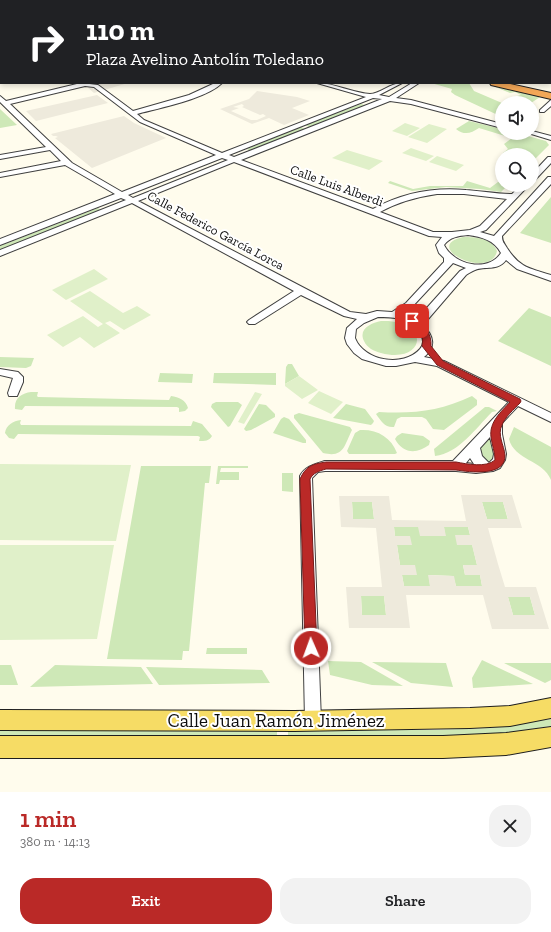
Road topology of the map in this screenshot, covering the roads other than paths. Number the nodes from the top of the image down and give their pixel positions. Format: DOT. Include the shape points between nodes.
graph roads {
  1 [pos="87,84"];
  2 [pos="217,84"];
  3 [pos="324,84"];
  4 [pos="396,84"];
  5 [pos="411,84"];
  6 [pos="505,84"];
  7 [pos="551,94"];
  8 [pos="373,96"];
  9 [pos="0,98"];
  10 [pos="389,98"];
  11 [pos="551,102"];
  12 [pos="6,104"];
  13 [pos="542,112"];
  14 [pos="132,113"];
  15 [pos="495,124"];
  16 [pos="539,135"];
  17 [pos="551,138"];
  18 [pos="52,148"];
  19 [pos="221,156"];
  20 [pos="0,157"];
  21 [pos="551,159"];
  22 [pos="233,160"];
  23 [pos="66,162"];
  24 [pos="189,169"];
  25 [pos="541,169"];
  26 [pos="551,172"];
  27 [pos="0,176"];
  28 [pos="551,180"];
  29 [pos="170,185"];
  30 [pos="518,192"];
  31 [pos="123,195"];
  32 [pos="498,196"];
  33 [pos="514,196"];
  34 [pos="133,201"];
  35 [pos="507,204"];
  36 [pos="374,212"];
  37 [pos="468,233"];
  38 [pos="432,234"];
  39 [pos="452,235"];
  40 [pos="0,242"];
  41 [pos="498,242"];
  42 [pos="441,243"];
  43 [pos="0,253"];
  44 [pos="505,254"];
  45 [pos="448,258"];
  46 [pos="491,266"];
  47 [pos="517,266"];
  48 [pos="474,267"];
  49 [pos="551,278"];
  50 [pos="301,291"];
  51 [pos="347,314"];
  52 [pos="394,315"];
  53 [pos="365,317"];
  54 [pos="252,322"];
  55 [pos="418,325"];
  56 [pos="352,327"];
  57 [pos="427,346"];
  58 [pos="414,358"];
  59 [pos="440,363"];
  60 [pos="0,372"];
  61 [pos="14,393"];
  62 [pos="516,401"];
  63 [pos="551,418"];
  64 [pos="497,424"];
  65 [pos="475,444"];
  66 [pos="456,466"];
  67 [pos="488,468"];
  68 [pos="551,708"];
  69 [pos="0,720"];
  70 [pos="313,721"];
  71 [pos="551,736"];
  72 [pos="0,747"];
  1 -- 12 [label="street"];
  1 -- 14 [label="street, Calle Luis Alberdi" via="95,86"];
  2 -- 14 [label="street" via="178,100"];
  3 -- 8 [label="street"];
  4 -- 8 [label="street"];
  5 -- 10 [label="street"];
  6 -- 7 [label="highway"];
  8 -- 10 [label="street"];
  8 -- 19 [label="street"];
  9 -- 12 [label="street"];
  10 -- 15 [label="street"];
  10 -- 22 [label="street"];
  11 -- 13 [label="street"];
  12 -- 18 [label="street"];
  14 -- 19 [label="street, Calle Luis Alberdi" via="145,122"];
  16 -- 17 [label="street"];
  18 -- 20 [label="street"];
  18 -- 23 [label="street"];
  19 -- 22 [label="street, Calle Luis Alberdi"];
  19 -- 24 [label="street"];
  19 -- 29 [label="street" via="216,163 182,177"];
  21 -- 25 [label="street"];
  22 -- 29 [label="street"];
  22 -- 36 [label="street, Calle Luis Alberdi"];
  23 -- 27 [label="street"];
  23 -- 31 [label="street"];
  24 -- 31 [label="street"];
  24 -- 34 [label="street, Calle Federico García Lorca" via="135,193"];
  25 -- 26 [label="street"];
  28 -- 41 [label="street" via="498,236"];
  29 -- 34 [label="street"];
  30 -- 33 [label="street"];
  31 -- 34 [label="street"];
  31 -- 40 [label="street"];
  32 -- 33 [label="street"];
  32 -- 35 [label="street"];
  32 -- 36 [label="street" via="454,191 422,194 392,202"];
  33 -- 35 [label="street"];
  34 -- 43 [label="street"];
  34 -- 50 [label="street, Calle Federico García Lorca"];
  35 -- 37 [label="street" via="481,230"];
  36 -- 38 [label="street, Calle Luis Alberdi"];
  37 -- 39 [label="street, Calle Luis Alberdi"];
  37 -- 41 [label="street"];
  38 -- 39 [label="street, Calle Luis Alberdi"];
  38 -- 42 [label="street, Calle Luis Alberdi"];
  39 -- 42 [label="street"];
  41 -- 44 [label="street"];
  42 -- 45 [label="street, Calle Luis Alberdi" via="442,252"];
  44 -- 46 [label="street" via="502,261"];
  44 -- 47 [label="street"];
  45 -- 48 [label="street"];
  45 -- 52 [label="street" via="445,267 409,305"];
  46 -- 47 [label="street"];
  46 -- 48 [label="street"];
  47 -- 49 [label="street"];
  48 -- 55 [label="street" via="463,273"];
  50 -- 51 [label="street, Calle Federico García Lorca"];
  50 -- 54 [label="street"];
  51 -- 53 [label="street, Calle Federico García Lorca"];
  51 -- 56 [label="street"];
  52 -- 53 [label="street" via="377,314"];
  52 -- 55 [label="street"];
  53 -- 56 [label="street"];
  55 -- 57 [label="street" via="427,335"];
  56 -- 58 [label="street" via="352,343 365,356 388,363"];
  57 -- 58 [label="street"];
  57 -- 59 [label="street"];
  58 -- 59 [label="street"];
  59 -- 62 [label="street"];
  60 -- 61 [label="street" via="18,377"];
  62 -- 63 [label="street"];
  62 -- 64 [label="street"];
  64 -- 65 [label="street"];
  64 -- 67 [label="street" via="500,460"];
  65 -- 66 [label="street"];
  65 -- 67 [label="street" via="474,450 479,462"];
  66 -- 67 [label="street"];
  66 -- 70 [label="street" via="326,466 314,469 306,476"];
  68 -- 70 [label="main road, Calle Juan Ramón Jiménez" via="510,716"];
  69 -- 70 [label="main road, Calle Juan Ramón Jiménez"];
  71 -- 72 [label="main road, Calle Juan Ramón Jiménez" via="506,744 443,747"];
}
